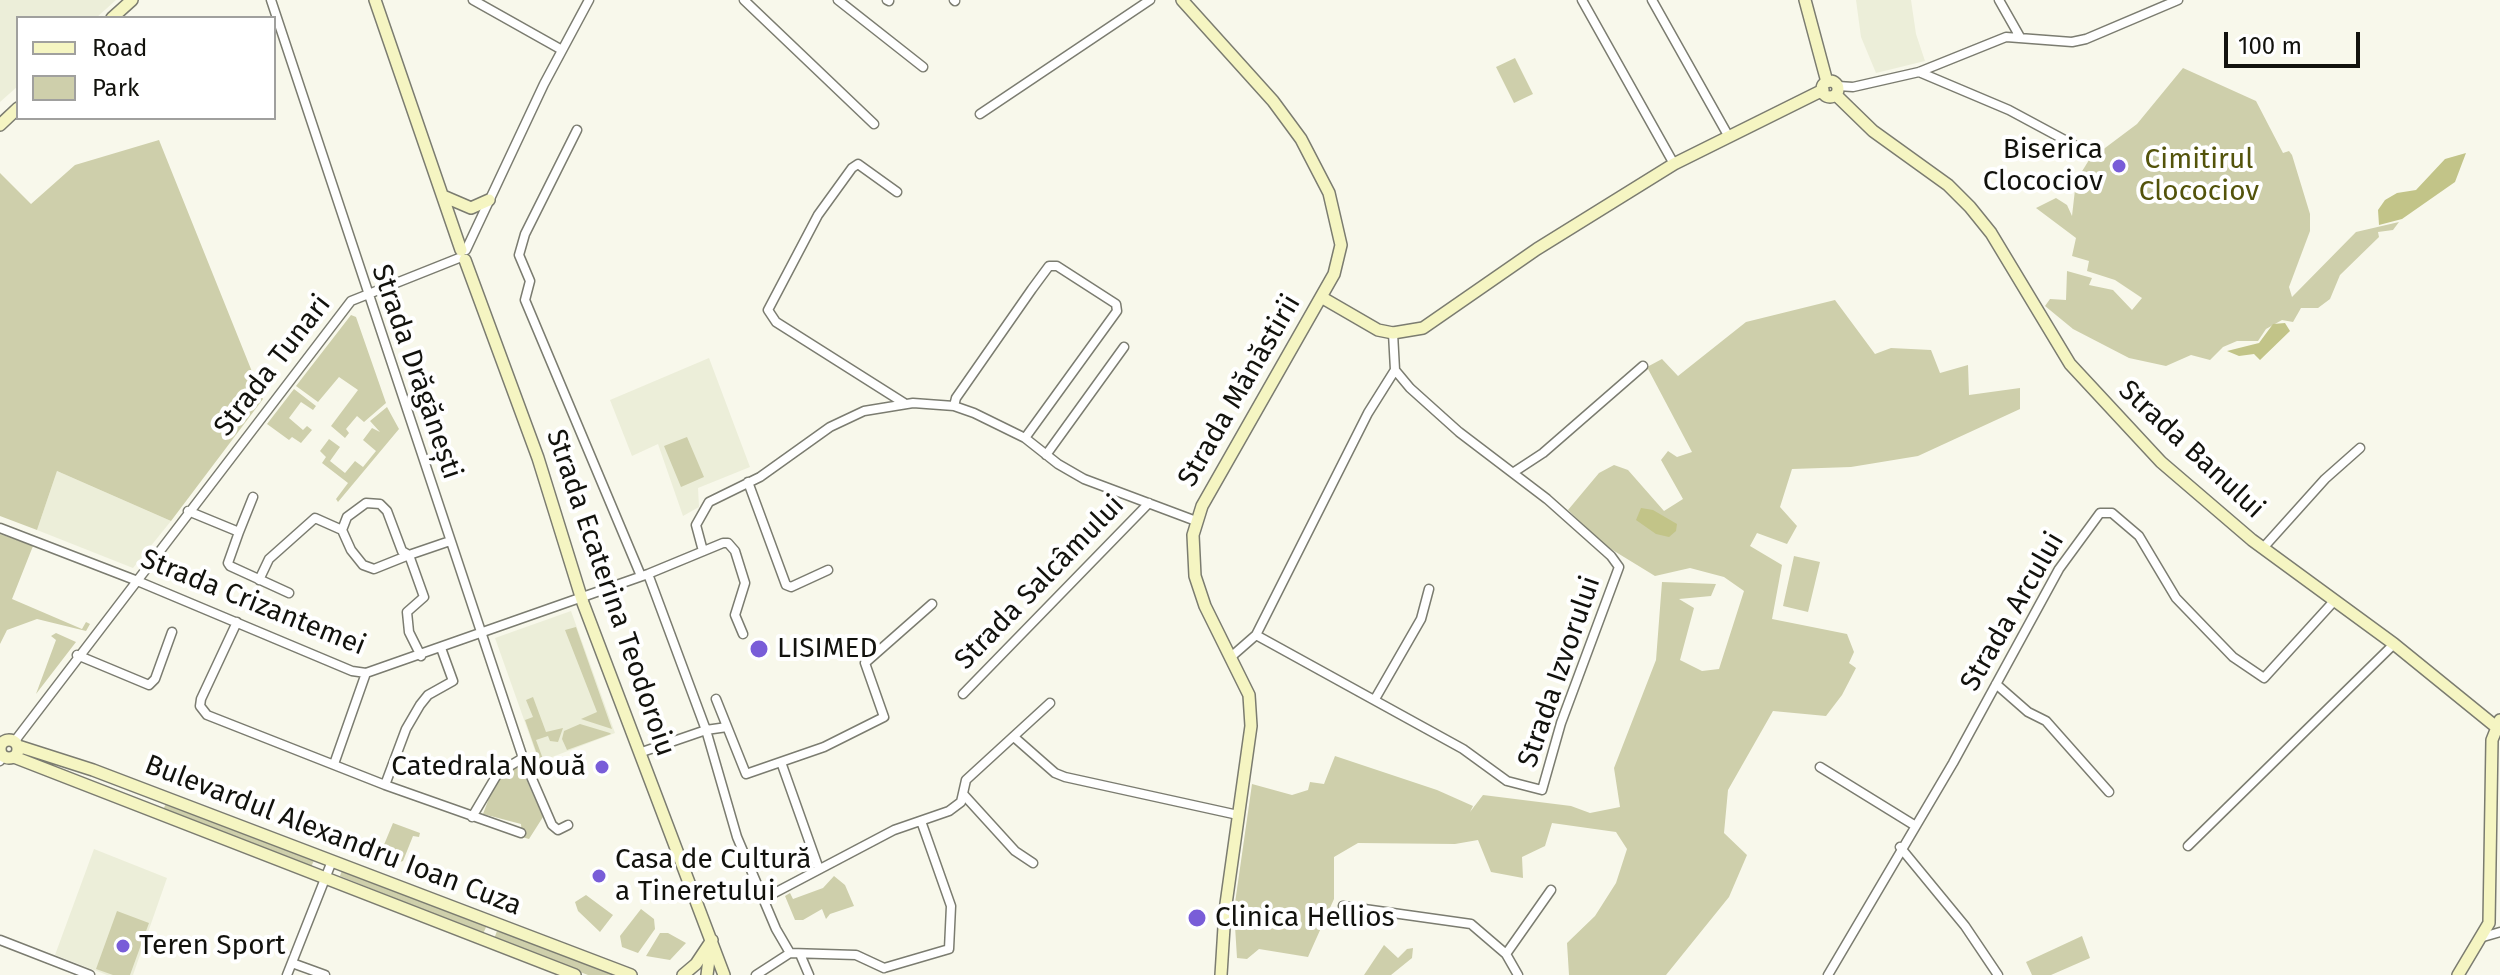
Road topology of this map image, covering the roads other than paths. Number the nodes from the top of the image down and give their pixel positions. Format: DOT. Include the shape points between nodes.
graph roads {
  1 [pos="132,0"];
  2 [pos="271,0"];
  3 [pos="375,0"];
  4 [pos="473,0"];
  5 [pos="589,0"];
  6 [pos="744,0"];
  7 [pos="838,0"];
  8 [pos="1150,0"];
  9 [pos="1182,0"];
  10 [pos="1582,0"];
  11 [pos="1652,0"];
  12 [pos="1805,0"];
  13 [pos="1999,0"];
  14 [pos="2178,0"];
  15 [pos="114,16"];
  16 [pos="2020,37"];
  17 [pos="562,50"];
  18 [pos="923,67"];
  19 [pos="1919,72"];
  20 [pos="1831,88"];
  21 [pos="16,110"];
  22 [pos="980,114"];
  23 [pos="874,124"];
  24 [pos="0,125"];
  25 [pos="577,130"];
  26 [pos="1729,137"];
  27 [pos="2089,153"];
  28 [pos="1674,164"];
  29 [pos="897,192"];
  30 [pos="441,194"];
  31 [pos="489,200"];
  32 [pos="463,254"];
  33 [pos="367,296"];
  34 [pos="1321,297"];
  35 [pos="1393,333"];
  36 [pos="1124,347"];
  37 [pos="1643,366"];
  38 [pos="1395,370"];
  39 [pos="904,403"];
  40 [pos="954,406"];
  41 [pos="1025,438"];
  42 [pos="2360,448"];
  43 [pos="1046,455"];
  44 [pos="1514,472"];
  45 [pos="748,482"];
  46 [pos="253,497"];
  47 [pos="1149,503"];
  48 [pos="188,511"];
  49 [pos="1196,521"];
  50 [pos="0,528"];
  51 [pos="342,530"];
  52 [pos="239,532"];
  53 [pos="450,541"];
  54 [pos="2263,548"];
  55 [pos="703,551"];
  56 [pos="409,555"];
  57 [pos="828,570"];
  58 [pos="644,575"];
  59 [pos="135,580"];
  60 [pos="259,580"];
  61 [pos="1429,589"];
  62 [pos="289,593"];
  63 [pos="581,598"];
  64 [pos="2335,600"];
  65 [pos="932,604"];
  66 [pos="237,622"];
  67 [pos="172,632"];
  68 [pos="481,634"];
  69 [pos="743,634"];
  70 [pos="1256,635"];
  71 [pos="2394,644"];
  72 [pos="441,648"];
  73 [pos="77,655"];
  74 [pos="421,656"];
  75 [pos="1232,656"];
  76 [pos="366,673"];
  77 [pos="1996,684"];
  78 [pos="963,694"];
  79 [pos="716,699"];
  80 [pos="1375,699"];
  81 [pos="1050,703"];
  82 [pos="2498,723"];
  83 [pos="727,727"];
  84 [pos="706,730"];
  85 [pos="1014,737"];
  86 [pos="6,749"];
  87 [pos="639,753"];
  88 [pos="523,758"];
  89 [pos="781,762"];
  90 [pos="334,764"];
  91 [pos="1820,767"];
  92 [pos="385,785"];
  93 [pos="2109,792"];
  94 [pos="964,795"];
  95 [pos="1238,815"];
  96 [pos="472,817"];
  97 [pos="921,821"];
  98 [pos="568,825"];
  99 [pos="1914,825"];
  100 [pos="521,833"];
  101 [pos="2188,846"];
  102 [pos="1900,847"];
  103 [pos="332,861"];
  104 [pos="1033,863"];
  105 [pos="819,869"];
  106 [pos="325,880"];
  107 [pos="1551,890"];
  108 [pos="763,899"];
  109 [pos="1343,906"];
  110 [pos="2500,932"];
  111 [pos="2483,937"];
  112 [pos="0,940"];
  113 [pos="712,940"];
  114 [pos="795,954"];
  115 [pos="1506,954"];
  116 [pos="292,963"];
  117 [pos="884,971"];
  118 [pos="90,975"];
  119 [pos="287,975"];
  120 [pos="325,975"];
  121 [pos="575,975"];
  122 [pos="631,975"];
  123 [pos="683,975"];
  124 [pos="707,975"];
  125 [pos="724,975"];
  126 [pos="756,975"];
  127 [pos="809,975"];
  128 [pos="1221,975"];
  129 [pos="1518,975"];
  130 [pos="1828,975"];
  131 [pos="1998,975"];
  132 [pos="2458,975"];
  1 -- 15 [label="street"];
  2 -- 33 [label="street, Strada Drăgănești"];
  3 -- 30 [label="street, Strada Ecaterina Teodoroiu"];
  4 -- 17 [label="street"];
  5 -- 17 [label="street"];
  6 -- 23 [label="street"];
  7 -- 18 [label="street"];
  8 -- 22 [label="street"];
  9 -- 34 [label="street" via="1273,101 1325,184 1341,245 1338,265"];
  10 -- 28 [label="street"];
  11 -- 26 [label="street"];
  12 -- 20 [label="street"];
  13 -- 16 [label="street"];
  14 -- 16 [label="street" via="2072,42"];
  16 -- 19 [label="street" via="1985,44"];
  17 -- 31 [label="street"];
  19 -- 20 [label="street"];
  19 -- 27 [label="street" via="2009,110"];
  20 -- 26 [label="street"];
  20 -- 54 [label="street, Strada Banului" via="1873,131 1970,207 2087,384 2161,462"];
  21 -- 24 [label="street"];
  25 -- 58 [label="street, Strada Ecaterina Teodoroiu" via="525,234 519,255 530,281 525,300"];
  26 -- 28 [label="street"];
  28 -- 35 [label="street" via="1423,328"];
  29 -- 39 [label="street, Strada Salcâmului" via="858,164 852,168 818,215 768,310 776,322"];
  30 -- 31 [label="street" via="462,207"];
  30 -- 32 [label="street, Strada Ecaterina Teodoroiu"];
  31 -- 32 [label="street"];
  32 -- 33 [label="street, Strada Tunari"];
  32 -- 63 [label="street, Strada Ecaterina Teodoroiu" via="538,458"];
  33 -- 48 [label="street, Strada Tunari" via="351,301"];
  33 -- 53 [label="street, Strada Drăgănești"];
  34 -- 35 [label="street, Strada Mănăstirii" via="1358,320"];
  34 -- 49 [label="street, Strada Mănăstirii"];
  35 -- 38 [label="street"];
  36 -- 43 [label="street"];
  37 -- 44 [label="street"];
  38 -- 44 [label="street, Strada Izvorului" via="1426,404"];
  38 -- 70 [label="street"];
  39 -- 40 [label="street, Strada Salcâmului"];
  39 -- 45 [label="street, Strada Salcâmului" via="864,411 830,427"];
  40 -- 41 [label="street, Strada Salcâmului"];
  40 -- 41 [label="street" via="1032,289 1049,266 1057,266 1116,304 1117,311"];
  41 -- 43 [label="street, Strada Salcâmului"];
  42 -- 54 [label="street"];
  43 -- 47 [label="street, Strada Salcâmului" via="1084,479"];
  44 -- 80 [label="street, Strada Izvorului" via="1619,567 1542,790 1507,781"];
  45 -- 55 [label="street, Strada Salcâmului" via="704,506 696,525"];
  45 -- 57 [label="street" via="786,585"];
  46 -- 52 [label="street"];
  47 -- 49 [label="street, Strada Salcâmului"];
  47 -- 78 [label="street, Strada Salcâmului"];
  48 -- 52 [label="street"];
  48 -- 59 [label="street, Strada Tunari"];
  49 -- 75 [label="street, Strada Mănăstirii" via="1195,576"];
  50 -- 59 [label="street, Strada Crizantemei"];
  51 -- 56 [label="street" via="363,565 374,569"];
  51 -- 56 [label="street" via="347,517 366,503 380,504 402,551"];
  51 -- 60 [label="street" via="315,518 269,559"];
  52 -- 60 [label="street" via="228,563"];
  53 -- 56 [label="street"];
  53 -- 68 [label="street, Strada Drăgănești"];
  54 -- 64 [label="street, Strada Banului"];
  55 -- 58 [label="street, Strada Crizantemei"];
  55 -- 69 [label="street" via="728,543 735,551 745,583 735,615"];
  56 -- 74 [label="street" via="424,597 407,612 409,632"];
  58 -- 63 [label="street, Strada Crizantemei"];
  58 -- 84 [label="street, Strada Ecaterina Teodoroiu"];
  59 -- 66 [label="street, Strada Crizantemei"];
  59 -- 73 [label="street, Strada Tunari"];
  60 -- 62 [label="street"];
  61 -- 80 [label="street" via="1421,619"];
  63 -- 68 [label="street, Strada Crizantemei"];
  63 -- 87 [label="street, Strada Ecaterina Teodoroiu"];
  64 -- 71 [label="street, Strada Banului"];
  64 -- 77 [label="street, Strada Arcului" via="2264,678 2207,633 2176,598 2139,536 2106,512 2093,520 2059,569"];
  65 -- 89 [label="street" via="865,663 884,717"];
  66 -- 76 [label="street, Strada Crizantemei"];
  66 -- 90 [label="street" via="200,706 207,715"];
  67 -- 73 [label="street" via="149,685"];
  68 -- 72 [label="street, Strada Crizantemei"];
  68 -- 88 [label="street, Strada Drăgănești"];
  70 -- 75 [label="street"];
  70 -- 80 [label="street, Strada Izvorului"];
  71 -- 82 [label="street, Strada Banului"];
  71 -- 101 [label="street"];
  72 -- 74 [label="street, Strada Crizantemei"];
  72 -- 92 [label="street" via="453,681 420,705"];
  73 -- 86 [label="street, Strada Tunari"];
  74 -- 76 [label="street, Strada Crizantemei"];
  75 -- 95 [label="street, Strada Mănăstirii" via="1249,695 1251,726"];
  76 -- 90 [label="street"];
  77 -- 93 [label="street" via="2046,721"];
  77 -- 99 [label="street, Strada Arcului"];
  79 -- 83 [label="street"];
  81 -- 85 [label="street"];
  82 -- 111 [label="street" via="2491,911"];
  83 -- 84 [label="street"];
  83 -- 89 [label="street" via="746,774"];
  84 -- 87 [label="street"];
  84 -- 108 [label="street, Strada Ecaterina Teodoroiu" via="737,837"];
  85 -- 94 [label="street" via="966,780"];
  85 -- 95 [label="street" via="1065,777"];
  86 -- 103 [label="street, Bulevardul Alexandru Ioan Cuza" via="93,770"];
  86 -- 106 [label="street, Bulevardul Alexandru Ioan Cuza"];
  87 -- 113 [label="street, Strada Ecaterina Teodoroiu"];
  88 -- 96 [label="street" via="498,773"];
  88 -- 98 [label="street, Strada Drăgănești" via="552,825 558,830"];
  89 -- 105 [label="street"];
  90 -- 92 [label="street"];
  91 -- 99 [label="street"];
  92 -- 96 [label="street"];
  94 -- 97 [label="street" via="949,811"];
  94 -- 104 [label="street" via="1015,851"];
  95 -- 128 [label="street, Strada Mănăstirii"];
  96 -- 100 [label="street"];
  97 -- 105 [label="street"];
  97 -- 117 [label="street" via="951,906 949,949"];
  99 -- 102 [label="street, Strada Arcului"];
  102 -- 130 [label="street, Strada Arcului"];
  102 -- 131 [label="street"];
  103 -- 106 [label="street"];
  103 -- 122 [label="street, Bulevardul Alexandru Ioan Cuza"];
  105 -- 108 [label="street"];
  106 -- 116 [label="street"];
  106 -- 121 [label="street, Bulevardul Alexandru Ioan Cuza"];
  107 -- 115 [label="street"];
  108 -- 114 [label="street, Strada Ecaterina Teodoroiu"];
  109 -- 115 [label="street" via="1471,924"];
  110 -- 111 [label="street"];
  111 -- 132 [label="street"];
  112 -- 118 [label="street"];
  113 -- 123 [label="street"];
  113 -- 124 [label="street, Strada Ecaterina Teodoroiu"];
  113 -- 125 [label="street, Strada Ecaterina Teodoroiu"];
  114 -- 117 [label="street" via="856,955"];
  114 -- 126 [label="street"];
  114 -- 127 [label="street, Strada Ecaterina Teodoroiu"];
  115 -- 129 [label="street"];
  116 -- 119 [label="street"];
  116 -- 120 [label="street"];
}
